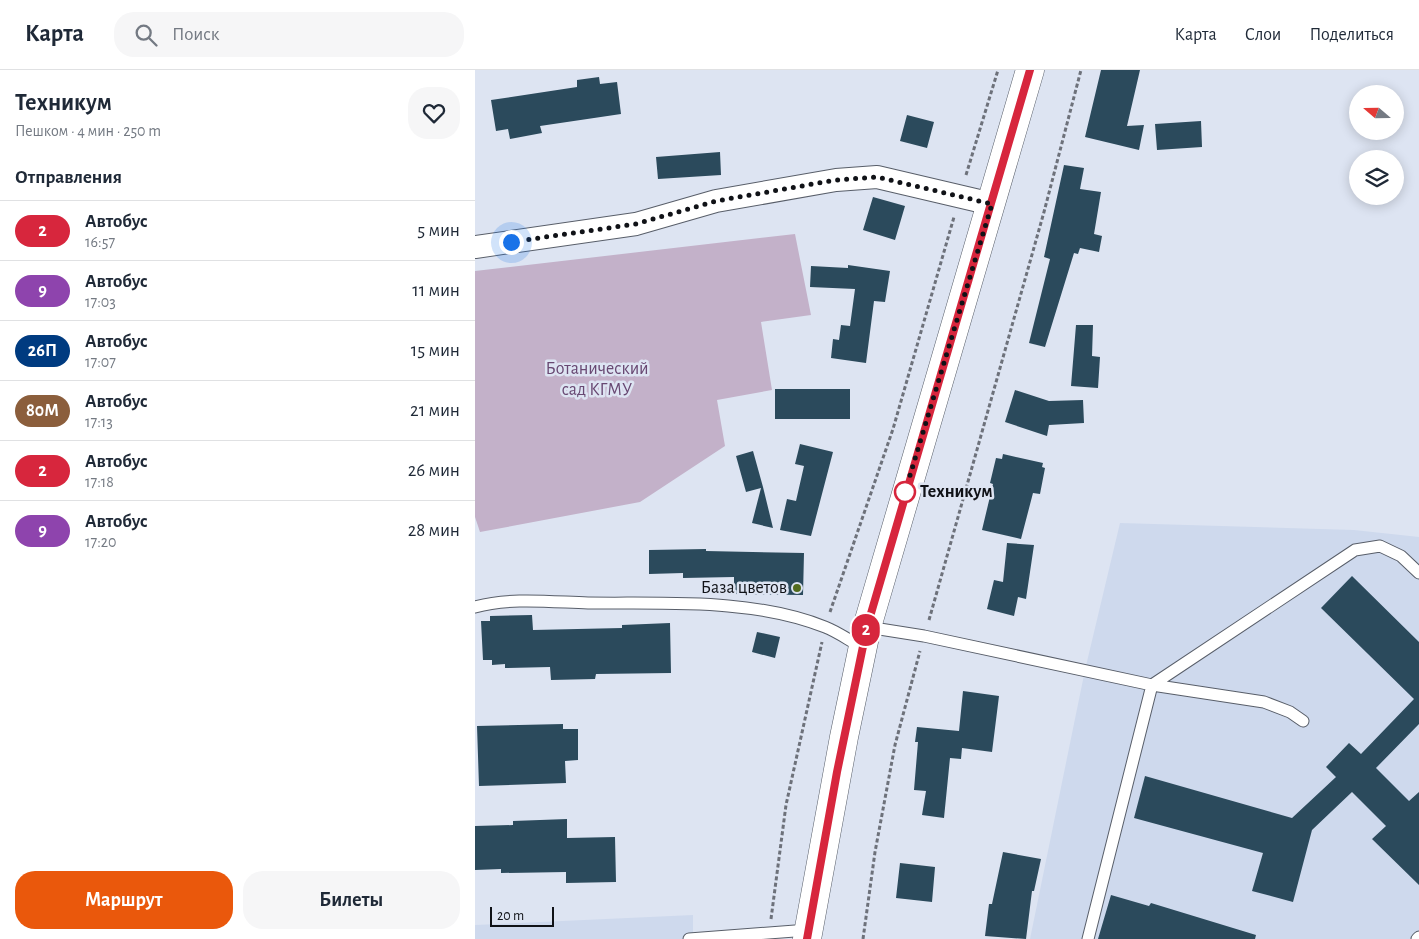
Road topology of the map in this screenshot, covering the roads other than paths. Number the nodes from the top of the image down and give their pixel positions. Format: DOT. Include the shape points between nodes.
graph roads {
  1 [pos="1030,70"];
  2 [pos="992,204"];
  3 [pos="475,247"];
  4 [pos="1419,573"];
  5 [pos="475,607"];
  6 [pos="864,637"];
  7 [pos="1152,685"];
  8 [pos="1303,721"];
  9 [pos="807,935"];
  10 [pos="689,939"];
  11 [pos="1088,939"];
  1 -- 2 [label="main road"];
  2 -- 3 [label="street" via="877,177 836,180 716,201 636,224"];
  2 -- 6 [label="main road"];
  4 -- 7 [label="lane" via="1401,556 1381,546 1355,550"];
  5 -- 6 [label="lane" via="490,603 545,602 730,606 771,612"];
  6 -- 7 [label="lane" via="924,636"];
  6 -- 9 [label="main road"];
  7 -- 8 [label="lane" via="1264,702"];
  7 -- 11 [label="lane"];
  9 -- 10 [label="lane"];
}
